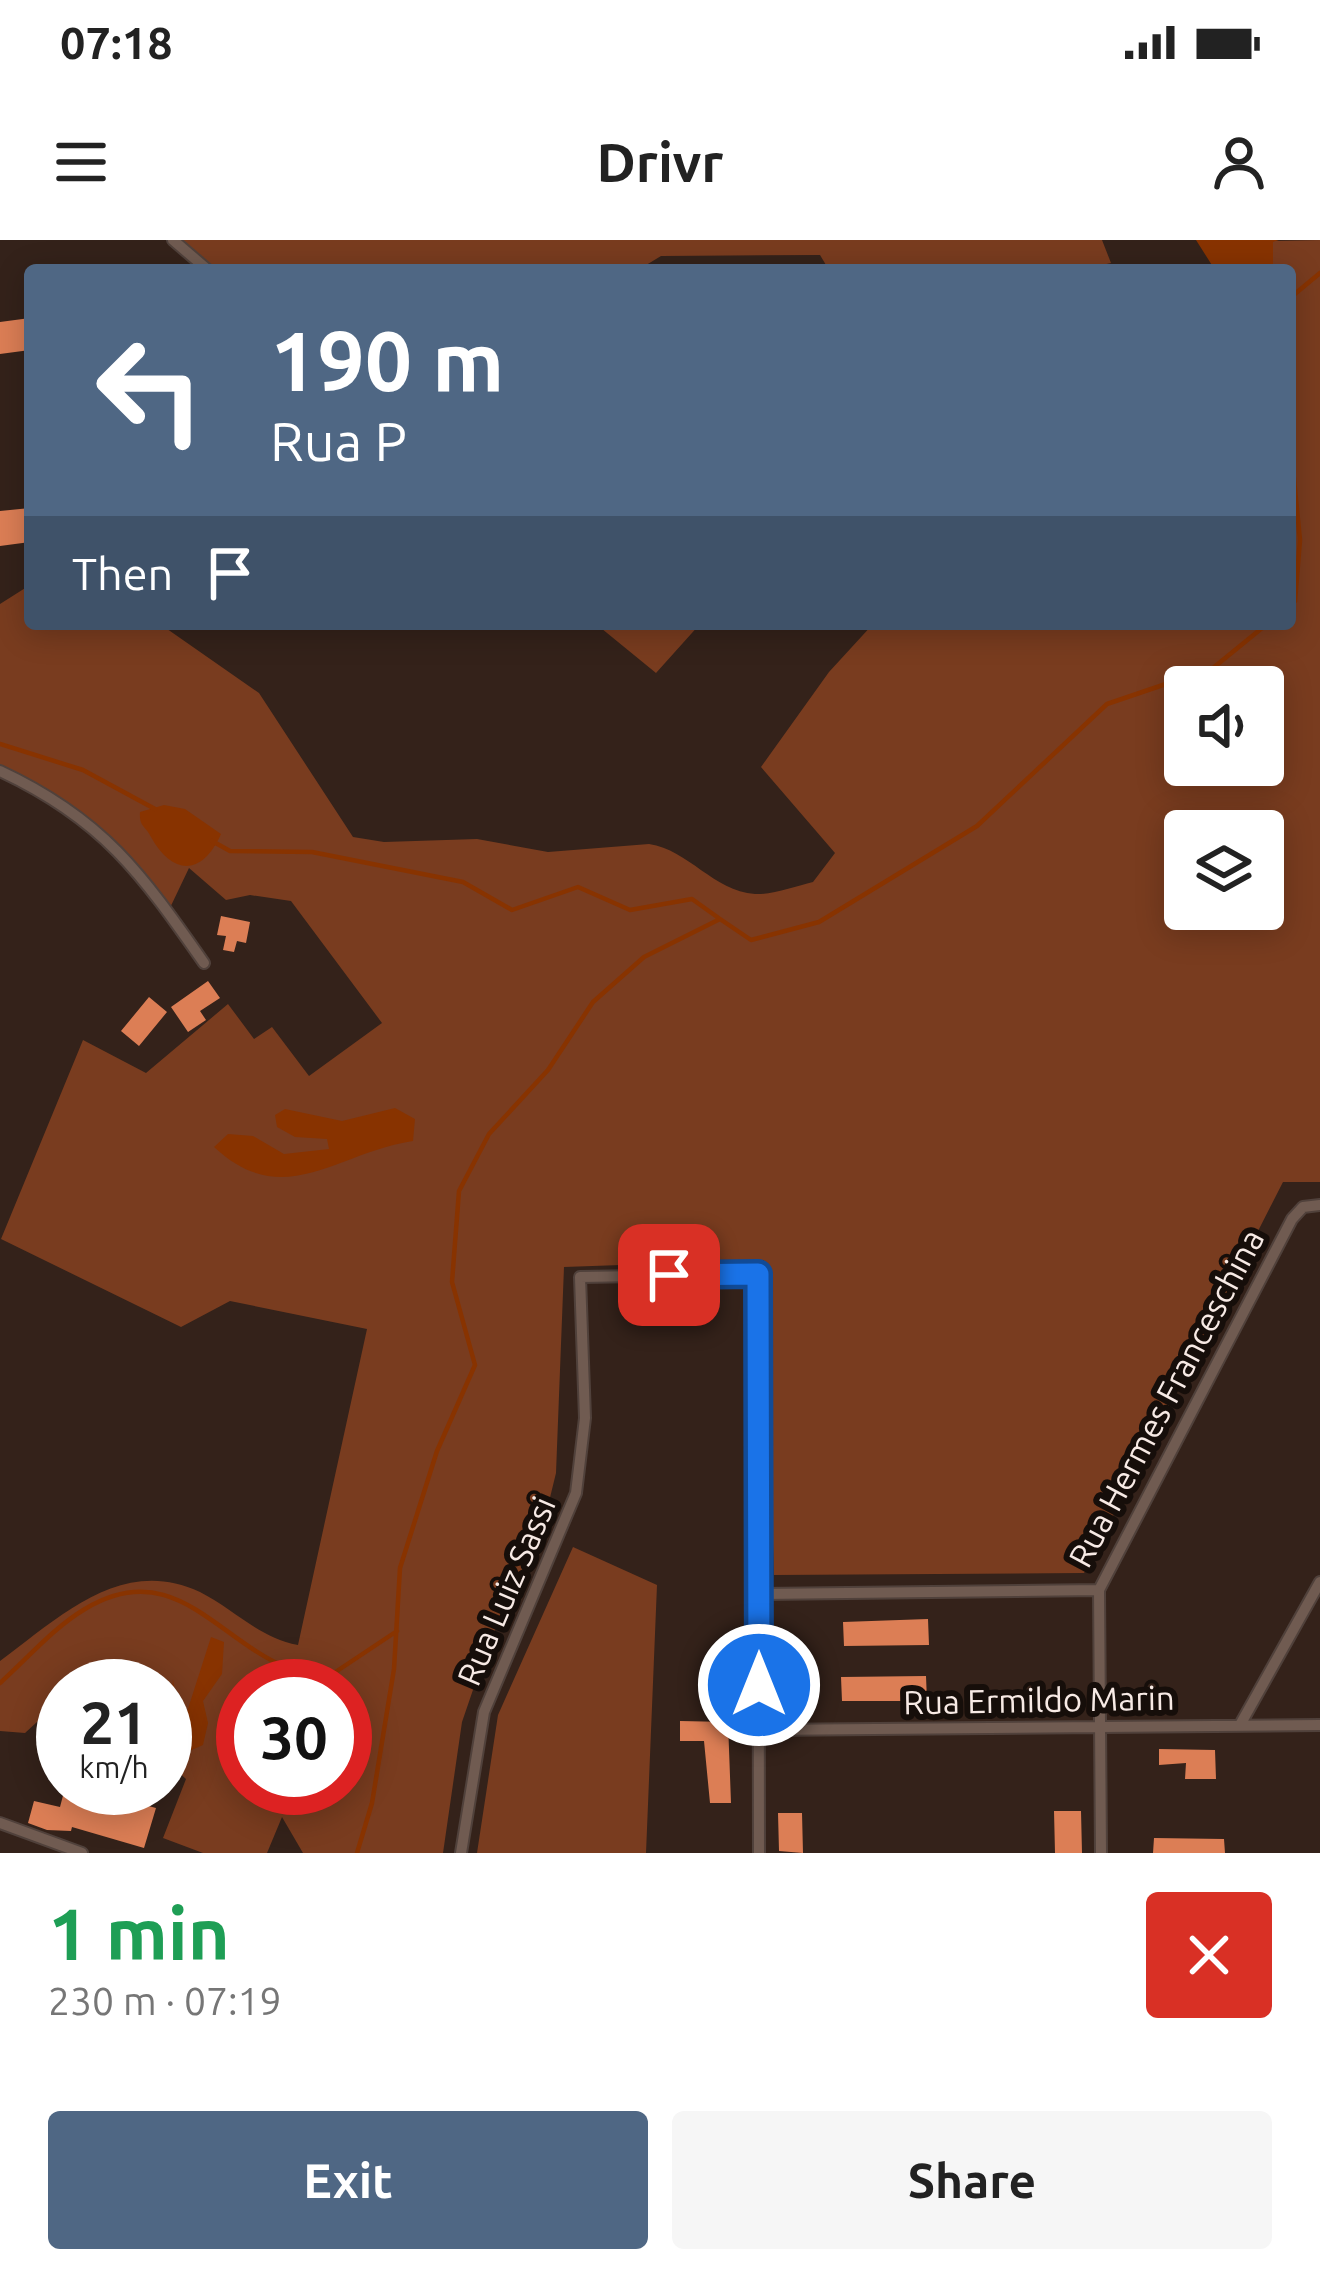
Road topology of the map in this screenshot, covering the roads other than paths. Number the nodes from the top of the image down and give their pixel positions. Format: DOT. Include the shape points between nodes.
graph roads {
  1 [pos="173,240"];
  2 [pos="201,264"];
  3 [pos="0,771"];
  4 [pos="204,963"];
  5 [pos="1320,1204"];
  6 [pos="1320,1582"];
  7 [pos="1099,1590"];
  8 [pos="758,1594"];
  9 [pos="1320,1724"];
  10 [pos="1240,1725"];
  11 [pos="1100,1726"];
  12 [pos="759,1730"];
  13 [pos="0,1823"];
  14 [pos="82,1853"];
  15 [pos="461,1853"];
  16 [pos="759,1853"];
  17 [pos="1101,1853"];
  1 -- 2 [label="street"];
  3 -- 4 [label="street" via="103,832"];
  5 -- 7 [label="street, Rua Hermes Franceschina" via="1292,1219"];
  6 -- 10 [label="street"];
  7 -- 8 [label="street, Rua Hermes Franceschina"];
  7 -- 11 [label="street"];
  8 -- 12 [label="street"];
  8 -- 15 [label="street, Rua Luiz Sassi" via="758,1274 580,1277 585,1418 576,1493 484,1712"];
  9 -- 10 [label="street, Rua Ermildo Marin"];
  10 -- 11 [label="street, Rua Ermildo Marin"];
  11 -- 12 [label="street, Rua Ermildo Marin"];
  11 -- 17 [label="street"];
  12 -- 16 [label="street"];
  13 -- 14 [label="street"];
}
